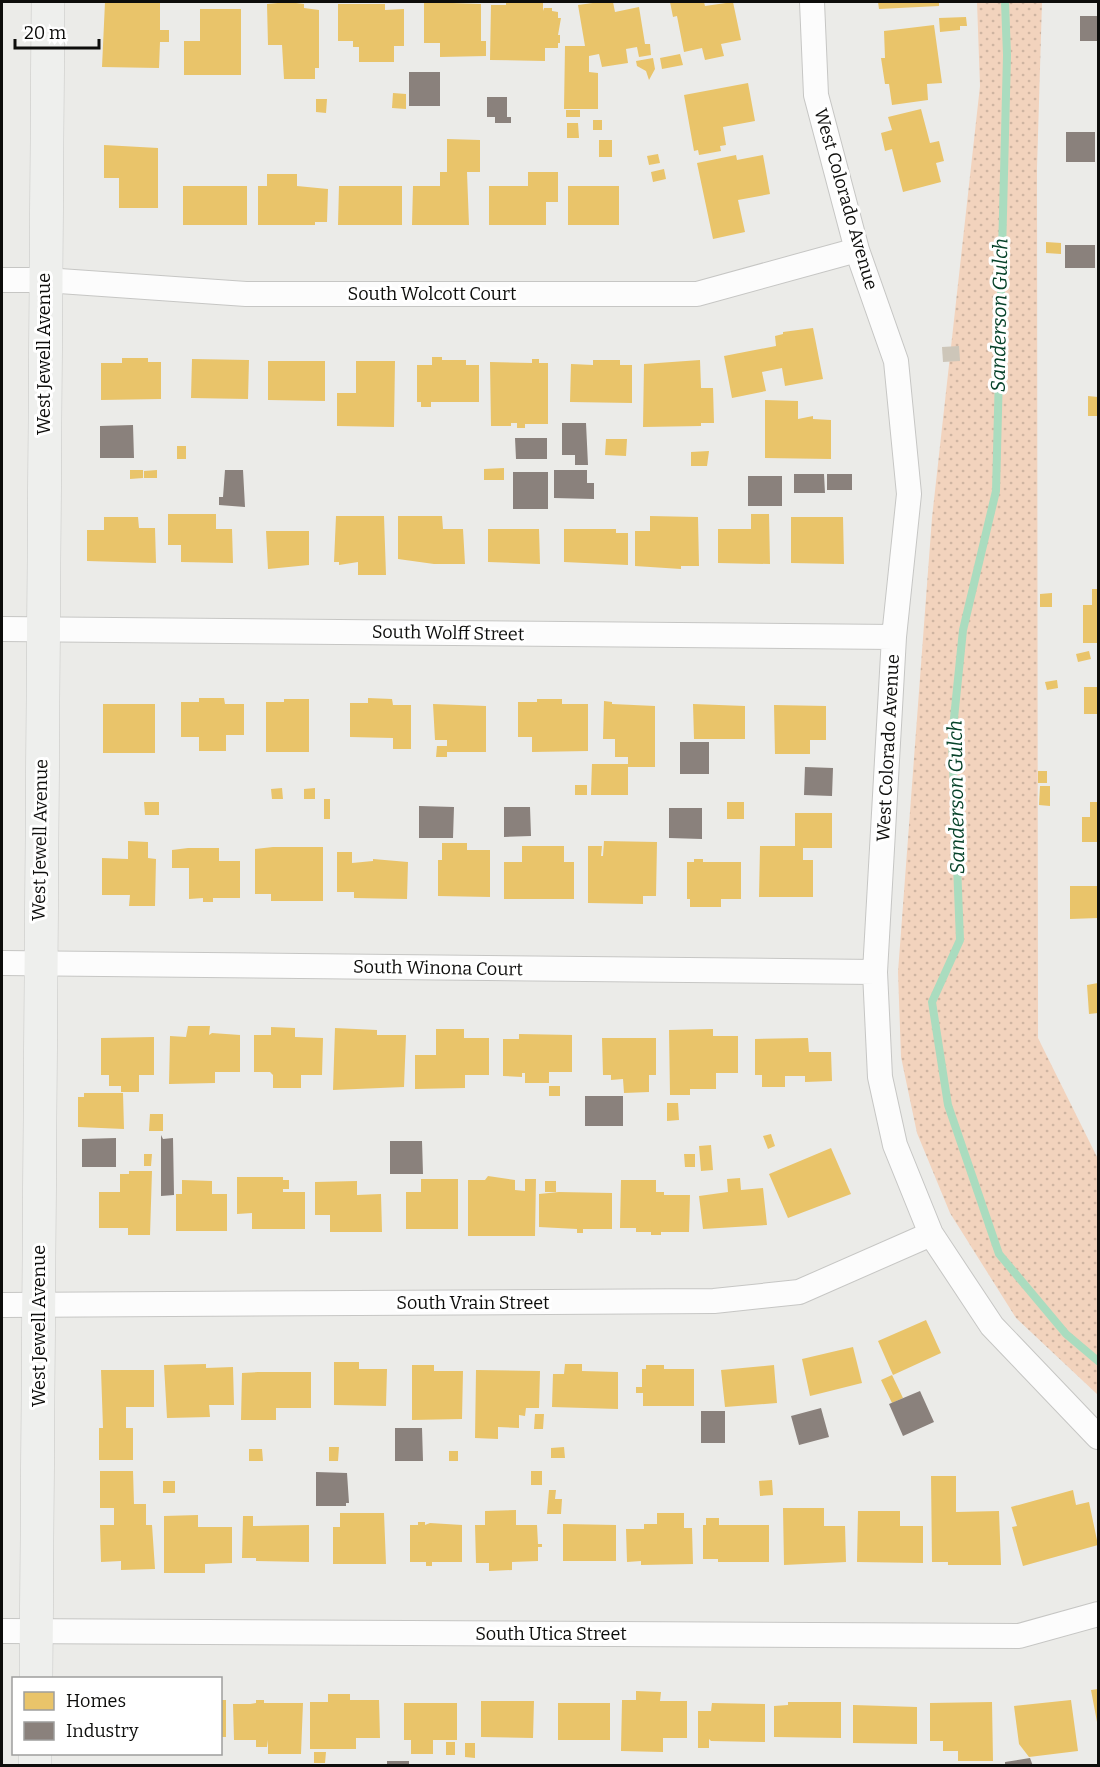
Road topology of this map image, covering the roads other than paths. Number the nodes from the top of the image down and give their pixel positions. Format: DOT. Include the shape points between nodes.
graph roads {
  1 [pos="48,2"];
  2 [pos="812,2"];
  3 [pos="857,250"];
  4 [pos="2,280"];
  5 [pos="45,280"];
  6 [pos="2,629"];
  7 [pos="42,629"];
  8 [pos="894,637"];
  9 [pos="2,963"];
  10 [pos="39,963"];
  11 [pos="875,972"];
  12 [pos="931,1234"];
  13 [pos="2,1305"];
  14 [pos="40,1306"];
  15 [pos="1098,1437"];
  16 [pos="1098,1614"];
  17 [pos="2,1631"];
  18 [pos="36,1632"];
  19 [pos="36,1677"];
  1 -- 5 [label="main road, West Jewell Avenue"];
  2 -- 3 [label="street, West Colorado Avenue" via="816,95"];
  3 -- 5 [label="street, South Wolcott Court" via="697,294 246,294"];
  3 -- 8 [label="street, West Colorado Avenue" via="896,362 909,494"];
  4 -- 5 [label="street, South Wolcott Court"];
  5 -- 7 [label="main road, West Jewell Avenue"];
  6 -- 7 [label="street, South Wolff Street"];
  7 -- 8 [label="street, South Wolff Street"];
  7 -- 10 [label="main road, West Jewell Avenue"];
  8 -- 11 [label="street, West Colorado Avenue"];
  9 -- 10 [label="street, South Winona Court"];
  10 -- 11 [label="street, South Winona Court"];
  10 -- 14 [label="main road, West Jewell Avenue"];
  11 -- 12 [label="street, West Colorado Avenue" via="882,1088 895,1145"];
  12 -- 14 [label="street, South Vrain Street" via="799,1292 714,1301"];
  12 -- 15 [label="street, West Colorado Avenue" via="992,1326"];
  13 -- 14 [label="street, South Vrain Street"];
  14 -- 18 [label="main road, West Jewell Avenue"];
  16 -- 18 [label="street, South Utica Street" via="1019,1636"];
  17 -- 18 [label="street, South Utica Street"];
  18 -- 19 [label="main road, West Jewell Avenue"];
}
